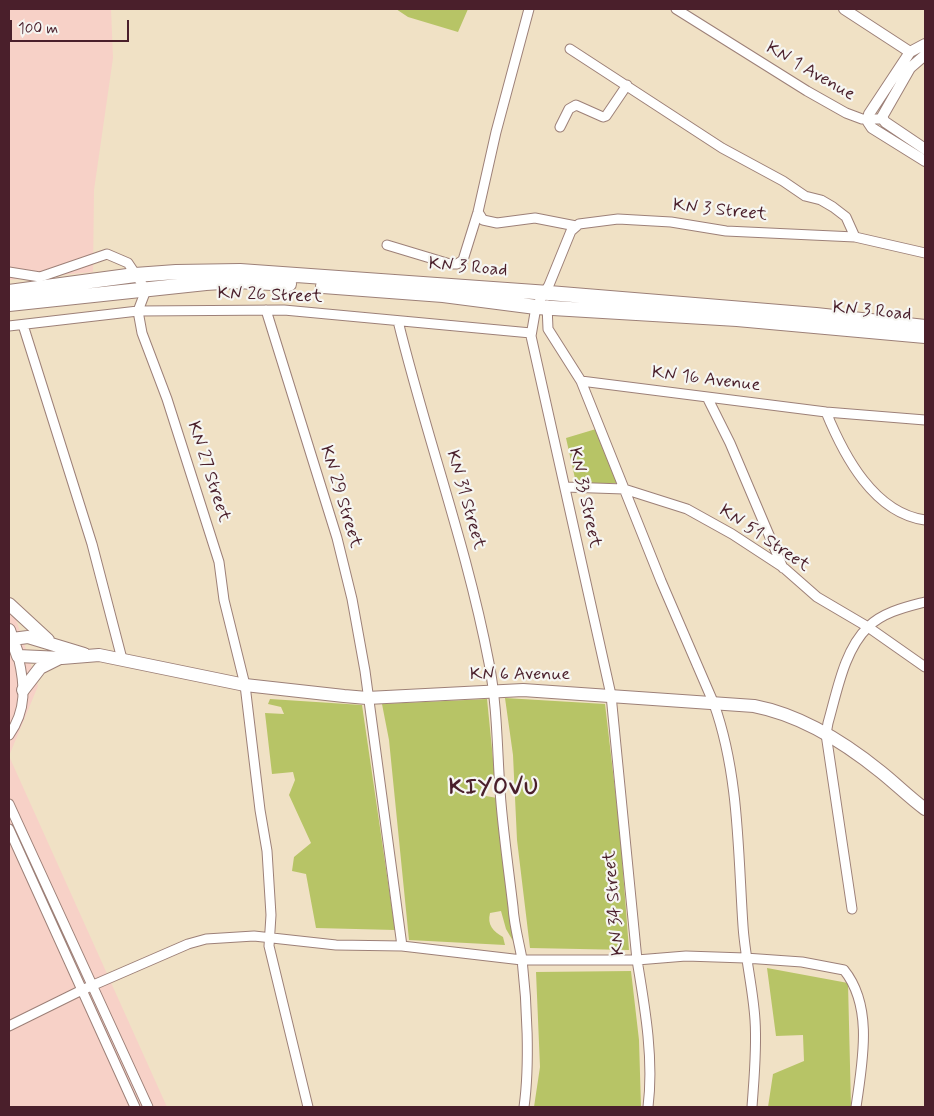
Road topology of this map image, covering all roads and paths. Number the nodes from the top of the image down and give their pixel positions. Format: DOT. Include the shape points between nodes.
graph roads {
  1 [pos="529,9"];
  2 [pos="676,9"];
  3 [pos="844,9"];
  4 [pos="925,44"];
  5 [pos="570,50"];
  6 [pos="910,52"];
  7 [pos="922,57"];
  8 [pos="627,85"];
  9 [pos="868,119"];
  10 [pos="883,119"];
  11 [pos="560,127"];
  12 [pos="925,149"];
  13 [pos="925,161"];
  14 [pos="478,212"];
  15 [pos="576,226"];
  16 [pos="855,237"];
  17 [pos="387,245"];
  18 [pos="925,252"];
  19 [pos="9,272"];
  20 [pos="135,275"];
  21 [pos="146,290"];
  22 [pos="547,290"];
  23 [pos="9,292"];
  24 [pos="9,304"];
  25 [pos="541,307"];
  26 [pos="266,310"];
  27 [pos="138,311"];
  28 [pos="398,321"];
  29 [pos="23,325"];
  30 [pos="9,326"];
  31 [pos="925,327"];
  32 [pos="531,333"];
  33 [pos="925,336"];
  34 [pos="581,381"];
  35 [pos="707,397"];
  36 [pos="826,412"];
  37 [pos="925,420"];
  38 [pos="565,487"];
  39 [pos="624,489"];
  40 [pos="925,520"];
  41 [pos="784,568"];
  42 [pos="925,602"];
  43 [pos="9,604"];
  44 [pos="868,627"];
  45 [pos="10,635"];
  46 [pos="49,642"];
  47 [pos="86,654"];
  48 [pos="18,656"];
  49 [pos="62,658"];
  50 [pos="122,659"];
  51 [pos="925,667"];
  52 [pos="245,685"];
  53 [pos="23,690"];
  54 [pos="493,690"];
  55 [pos="611,696"];
  56 [pos="367,698"];
  57 [pos="714,704"];
  58 [pos="826,734"];
  59 [pos="9,735"];
  60 [pos="9,806"];
  61 [pos="925,809"];
  62 [pos="9,829"];
  63 [pos="852,909"];
  64 [pos="268,938"];
  65 [pos="402,946"];
  66 [pos="746,958"];
  67 [pos="522,960"];
  68 [pos="637,960"];
  69 [pos="91,986"];
  70 [pos="82,990"];
  71 [pos="9,1026"];
  72 [pos="135,1107"];
  73 [pos="148,1107"];
  74 [pos="307,1107"];
  75 [pos="524,1107"];
  76 [pos="648,1107"];
  77 [pos="752,1107"];
  78 [pos="856,1107"];
  1 -- 14 [label="street"];
  2 -- 9 [label="street, KN 1 Avenue" via="807,91 846,113"];
  3 -- 6 [label="street"];
  4 -- 6 [label="street"];
  5 -- 8 [label="street"];
  6 -- 7 [label="street"];
  6 -- 9 [label="street"];
  7 -- 10 [label="street" via="910,68 885,108"];
  8 -- 11 [label="street" via="606,116 576,105 569,109"];
  8 -- 16 [label="street" via="722,148 804,196 833,207 846,217"];
  9 -- 10 [label="street"];
  9 -- 13 [label="street, KN 1 Avenue" via="872,128"];
  10 -- 12 [label="street"];
  14 -- 15 [label="street" via="483,220 497,223 535,218"];
  14 -- 17 [label="street" via="463,260 457,264"];
  15 -- 16 [label="street, KN 3 Street" via="618,219 671,222 726,231"];
  15 -- 22 [label="street"];
  16 -- 18 [label="street, KN 3 Street"];
  19 -- 20 [label="street" via="40,277 107,254 128,263"];
  20 -- 21 [label="street"];
  20 -- 22 [label="highway, KN 3 Road" via="240,271"];
  20 -- 23 [label="highway, KN 3 Road"];
  21 -- 24 [label="highway, KN 3 Road"];
  21 -- 25 [label="highway, KN 3 Road" via="237,281 443,295"];
  21 -- 27 [label="street"];
  22 -- 25 [label="street"];
  22 -- 31 [label="highway, KN 3 Road"];
  25 -- 32 [label="street, KN 33 Street"];
  25 -- 33 [label="highway, KN 3 Road" via="737,319"];
  25 -- 34 [label="street" via="551,335"];
  26 -- 27 [label="street, KN 26 Street"];
  26 -- 28 [label="street, KN 26 Street" via="297,310"];
  26 -- 56 [label="street, KN 29 Street" via="343,559"];
  27 -- 29 [label="street, KN 26 Street"];
  27 -- 52 [label="street, KN 27 Street" via="142,333 167,399 219,562 224,600"];
  28 -- 32 [label="street, KN 26 Street"];
  28 -- 54 [label="street, KN 31 Street" via="424,423 468,570"];
  29 -- 30 [label="street, KN 26 Street"];
  29 -- 50 [label="street" via="92,544"];
  32 -- 38 [label="street, KN 33 Street"];
  34 -- 35 [label="street, KN 16 Avenue"];
  34 -- 39 [label="street"];
  35 -- 36 [label="street, KN 16 Avenue"];
  35 -- 41 [label="street"];
  36 -- 37 [label="street, KN 16 Avenue"];
  36 -- 40 [label="street" via="845,452 878,497 906,516"];
  38 -- 39 [label="street, KN 51 Street"];
  38 -- 55 [label="street, KN 33 Street"];
  39 -- 41 [label="street, KN 51 Street" via="688,509"];
  39 -- 57 [label="street"];
  41 -- 44 [label="street, KN 51 Street" via="817,597"];
  42 -- 44 [label="street" via="884,616"];
  43 -- 46 [label="main road"];
  44 -- 51 [label="street, KN 51 Street"];
  44 -- 58 [label="street" via="846,664"];
  45 -- 46 [label="main road, KN 6 Avenue"];
  45 -- 48 [label="main road, KN 6 Avenue"];
  46 -- 47 [label="main road, KN 6 Avenue"];
  47 -- 49 [label="main road, KN 6 Avenue"];
  47 -- 50 [label="main road, KN 6 Avenue"];
  48 -- 49 [label="main road, KN 6 Avenue"];
  48 -- 53 [label="street"];
  49 -- 53 [label="main road" via="40,668"];
  50 -- 52 [label="main road, KN 6 Avenue"];
  52 -- 56 [label="main road, KN 6 Avenue"];
  52 -- 64 [label="street, KN 27 Street" via="267,851 271,915"];
  53 -- 59 [label="street" via="20,715"];
  54 -- 55 [label="main road, KN 6 Avenue"];
  54 -- 56 [label="main road, KN 6 Avenue"];
  54 -- 67 [label="street, KN 31 Street" via="501,804"];
  55 -- 57 [label="main road, KN 6 Avenue"];
  55 -- 68 [label="street, KN 34 Street"];
  56 -- 65 [label="street, KN 29 Street"];
  57 -- 58 [label="main road, KN 6 Avenue" via="775,710"];
  57 -- 66 [label="street" via="732,774"];
  58 -- 61 [label="main road, KN 6 Avenue" via="880,771"];
  58 -- 63 [label="street"];
  60 -- 69 [label="street"];
  62 -- 70 [label="street"];
  64 -- 65 [label="street" via="336,945"];
  64 -- 69 [label="street" via="236,936 206,939"];
  64 -- 74 [label="street, KN 27 Street"];
  65 -- 67 [label="street"];
  66 -- 68 [label="street" via="686,956"];
  66 -- 77 [label="street" via="755,1021"];
  66 -- 78 [label="street" via="802,962 844,970 853,980 863,1023 862,1066"];
  67 -- 68 [label="street"];
  67 -- 75 [label="street, KN 31 Street" via="527,1048"];
  68 -- 76 [label="street, KN 34 Street" via="650,1064"];
  69 -- 70 [label="street"];
  69 -- 73 [label="street"];
  70 -- 71 [label="street"];
  70 -- 72 [label="street"];
}
